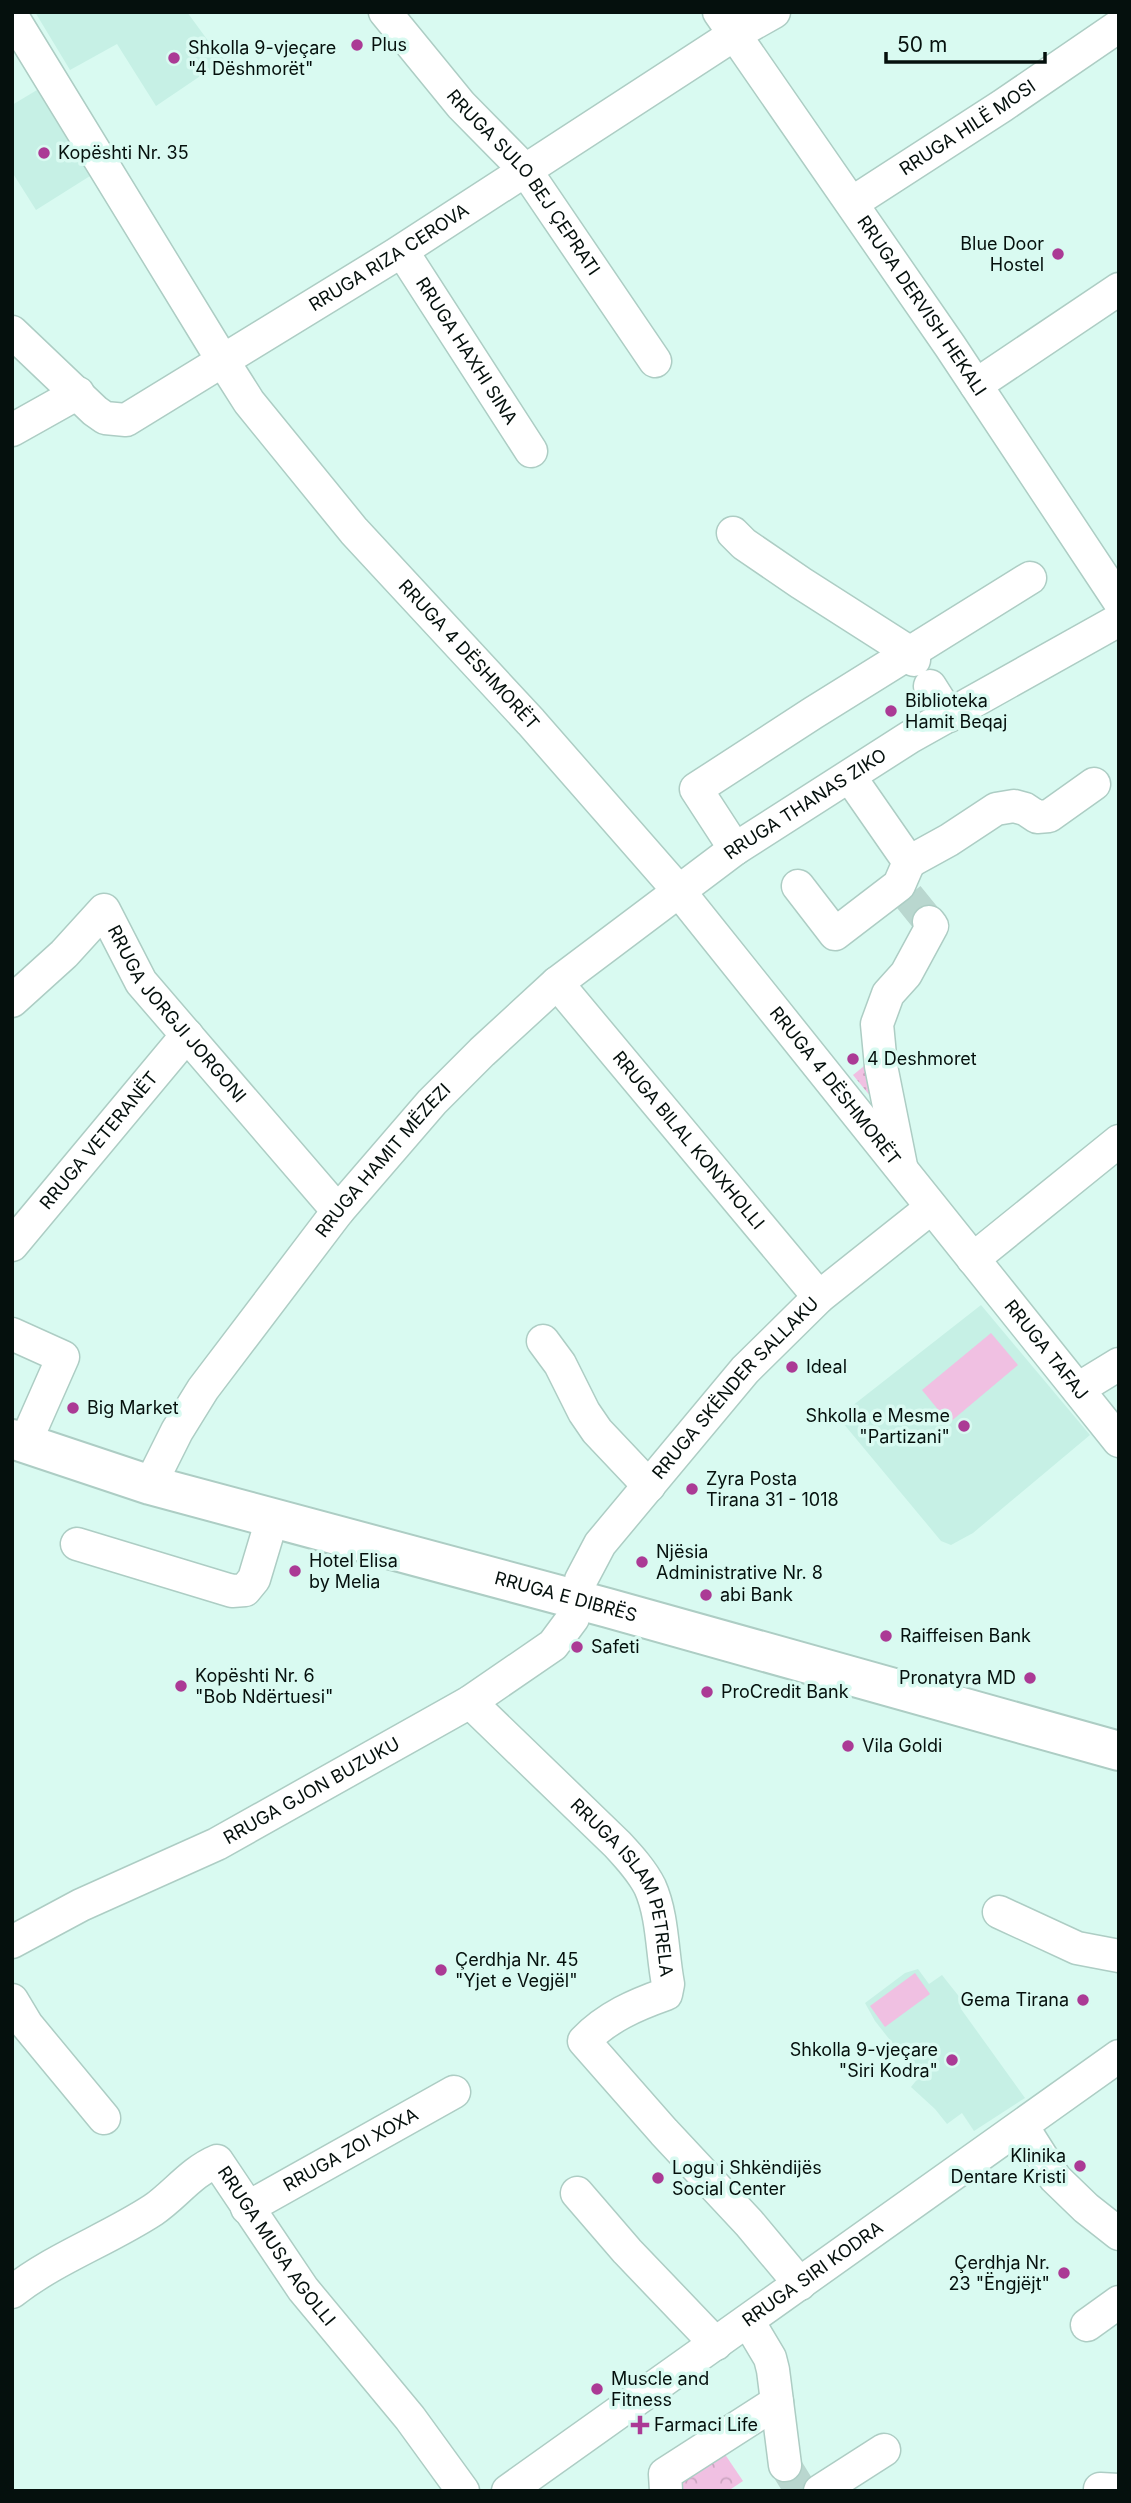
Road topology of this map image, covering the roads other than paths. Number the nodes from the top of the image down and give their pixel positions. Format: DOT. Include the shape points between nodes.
graph roads {
  1 [pos="384,12"];
  2 [pos="774,12"];
  3 [pos="12,16"];
  4 [pos="727,23"];
  5 [pos="1119,26"];
  6 [pos="526,171"];
  7 [pos="852,203"];
  8 [pos="402,251"];
  9 [pos="1119,289"];
  10 [pos="12,332"];
  11 [pos="223,360"];
  12 [pos="655,361"];
  13 [pos="976,385"];
  14 [pos="78,393"];
  15 [pos="12,430"];
  16 [pos="531,451"];
  17 [pos="733,533"];
  18 [pos="1030,578"];
  19 [pos="1119,601"];
  20 [pos="1119,620"];
  21 [pos="918,666"];
  22 [pos="948,716"];
  23 [pos="850,777"];
  24 [pos="1094,784"];
  25 [pos="735,849"];
  26 [pos="906,881"];
  27 [pos="798,886"];
  28 [pos="678,890"];
  29 [pos="929,922"];
  30 [pos="557,983"];
  31 [pos="12,1001"];
  32 [pos="187,1035"];
  33 [pos="1116,1149"];
  34 [pos="902,1171"];
  35 [pos="931,1208"];
  36 [pos="338,1211"];
  37 [pos="12,1245"];
  38 [pos="973,1259"];
  39 [pos="818,1297"];
  40 [pos="12,1334"];
  41 [pos="543,1341"];
  42 [pos="1119,1364"];
  43 [pos="1078,1389"];
  44 [pos="19,1441"];
  45 [pos="1119,1441"];
  46 [pos="150,1485"];
  47 [pos="649,1486"];
  48 [pos="272,1519"];
  49 [pos="77,1544"];
  50 [pos="577,1599"];
  51 [pos="470,1702"];
  52 [pos="1119,1751"];
  53 [pos="999,1912"];
  54 [pos="12,1942"];
  55 [pos="1119,1956"];
  56 [pos="12,2000"];
  57 [pos="1119,2056"];
  58 [pos="454,2092"];
  59 [pos="104,2118"];
  60 [pos="1022,2126"];
  61 [pos="577,2193"];
  62 [pos="247,2208"];
  63 [pos="1119,2234"];
  64 [pos="800,2284"];
  65 [pos="12,2292"];
  66 [pos="1119,2302"];
  67 [pos="748,2321"];
  68 [pos="1087,2325"];
  69 [pos="716,2344"];
  70 [pos="778,2402"];
  71 [pos="884,2450"];
  72 [pos="785,2465"];
  73 [pos="463,2491"];
  74 [pos="508,2491"];
  75 [pos="666,2491"];
  76 [pos="820,2491"];
  1 -- 6 [label="street, RRUGA SULO BEJ ÇEPRATI" via="461,105"];
  2 -- 4 [label="street, RRUGA RIZA CEROVA"];
  3 -- 11 [label="street, RRUGA 4 DËSHMORËT"];
  4 -- 6 [label="street, RRUGA RIZA CEROVA"];
  4 -- 7 [label="street, RRUGA DERVISH HEKALI"];
  5 -- 7 [label="street, RRUGA HILË MOSI"];
  6 -- 8 [label="street, RRUGA RIZA CEROVA"];
  6 -- 12 [label="street, RRUGA SULO BEJ ÇEPRATI"];
  7 -- 13 [label="street, RRUGA DERVISH HEKALI"];
  8 -- 11 [label="street, RRUGA RIZA CEROVA"];
  8 -- 16 [label="street, RRUGA HAXHI SINA"];
  9 -- 13 [label="street"];
  10 -- 14 [label="street, RRUGA RIZA CEROVA"];
  11 -- 14 [label="street, RRUGA RIZA CEROVA" via="126,420 105,418"];
  11 -- 28 [label="street, RRUGA 4 DËSHMORËT" via="256,411 354,531"];
  13 -- 19 [label="street, RRUGA DERVISH HEKALI"];
  14 -- 15 [label="street"];
  17 -- 21 [label="street"];
  18 -- 21 [label="street"];
  20 -- 22 [label="street, RRUGA THANAS ZIKO"];
  21 -- 22 [label="street"];
  21 -- 25 [label="street" via="696,789"];
  22 -- 23 [label="street, RRUGA THANAS ZIKO"];
  23 -- 25 [label="street, RRUGA THANAS ZIKO"];
  23 -- 26 [label="street"];
  24 -- 26 [label="street" via="1048,816 1037,817 1014,806 996,809 949,840"];
  25 -- 28 [label="street, RRUGA THANAS ZIKO"];
  26 -- 27 [label="street" via="835,934"];
  28 -- 30 [label="street, RRUGA HAMIT MËZEZI"];
  28 -- 34 [label="street, RRUGA 4 DËSHMORËT"];
  29 -- 34 [label="street" via="932,926 906,974 888,994 877,1024"];
  30 -- 36 [label="street, RRUGA HAMIT MËZEZI" via="432,1102"];
  30 -- 39 [label="street, RRUGA BILAL KONXHOLLI"];
  31 -- 32 [label="street, RRUGA JORGJI JORGONI" via="104,910 141,982"];
  32 -- 36 [label="street, RRUGA JORGJI JORGONI"];
  32 -- 37 [label="street, RRUGA VETERANËT"];
  33 -- 38 [label="street"];
  34 -- 35 [label="street, RRUGA 4 DËSHMORËT"];
  35 -- 38 [label="street, RRUGA 4 DËSHMORËT"];
  35 -- 39 [label="street, RRUGA SKËNDER SALLAKU"];
  36 -- 46 [label="street, RRUGA HAMIT MËZEZI" via="203,1389"];
  38 -- 43 [label="street, RRUGA TAFAJ"];
  39 -- 47 [label="street, RRUGA SKËNDER SALLAKU" via="745,1370"];
  40 -- 44 [label="street" via="63,1357"];
  41 -- 47 [label="street" via="597,1431"];
  42 -- 43 [label="street"];
  43 -- 45 [label="street, RRUGA TAFAJ"];
  44 -- 46 [label="main road, RRUGA E DIBRËS"];
  46 -- 48 [label="main road, RRUGA E DIBRËS"];
  47 -- 50 [label="street, RRUGA SKËNDER SALLAKU" via="595,1553 580,1580"];
  48 -- 49 [label="street" via="254,1579 245,1590 232,1591"];
  48 -- 50 [label="main road, RRUGA E DIBRËS"];
  50 -- 51 [label="street, RRUGA GJON BUZUKU" via="573,1618 553,1645"];
  50 -- 52 [label="main road, RRUGA E DIBRËS"];
  51 -- 54 [label="street, RRUGA GJON BUZUKU" via="217,1844 80,1905"];
  51 -- 64 [label="street, RRUGA ISLAM PETRELA" via="617,1843 650,1887 666,1994 625,2010 584,2041"];
  53 -- 55 [label="street" via="1077,1948"];
  56 -- 59 [label="street" via="27,2025"];
  57 -- 60 [label="street, RRUGA SIRI KODRA"];
  58 -- 62 [label="street, RRUGA ZOI XOXA"];
  60 -- 63 [label="street" via="1055,2178"];
  60 -- 64 [label="street, RRUGA SIRI KODRA"];
  61 -- 69 [label="street"];
  62 -- 65 [label="street, RRUGA MUSA AGOLLI" via="217,2161 203,2167 153,2210 35,2274"];
  62 -- 73 [label="street, RRUGA MUSA AGOLLI" via="303,2289 410,2418"];
  64 -- 67 [label="street, RRUGA SIRI KODRA"];
  66 -- 68 [label="street"];
  67 -- 69 [label="street, RRUGA SIRI KODRA"];
  67 -- 70 [label="street" via="770,2358"];
  69 -- 74 [label="street, RRUGA SIRI KODRA"];
  70 -- 72 [label="street"];
  70 -- 75 [label="street" via="665,2474"];
  71 -- 76 [label="street"];
}
